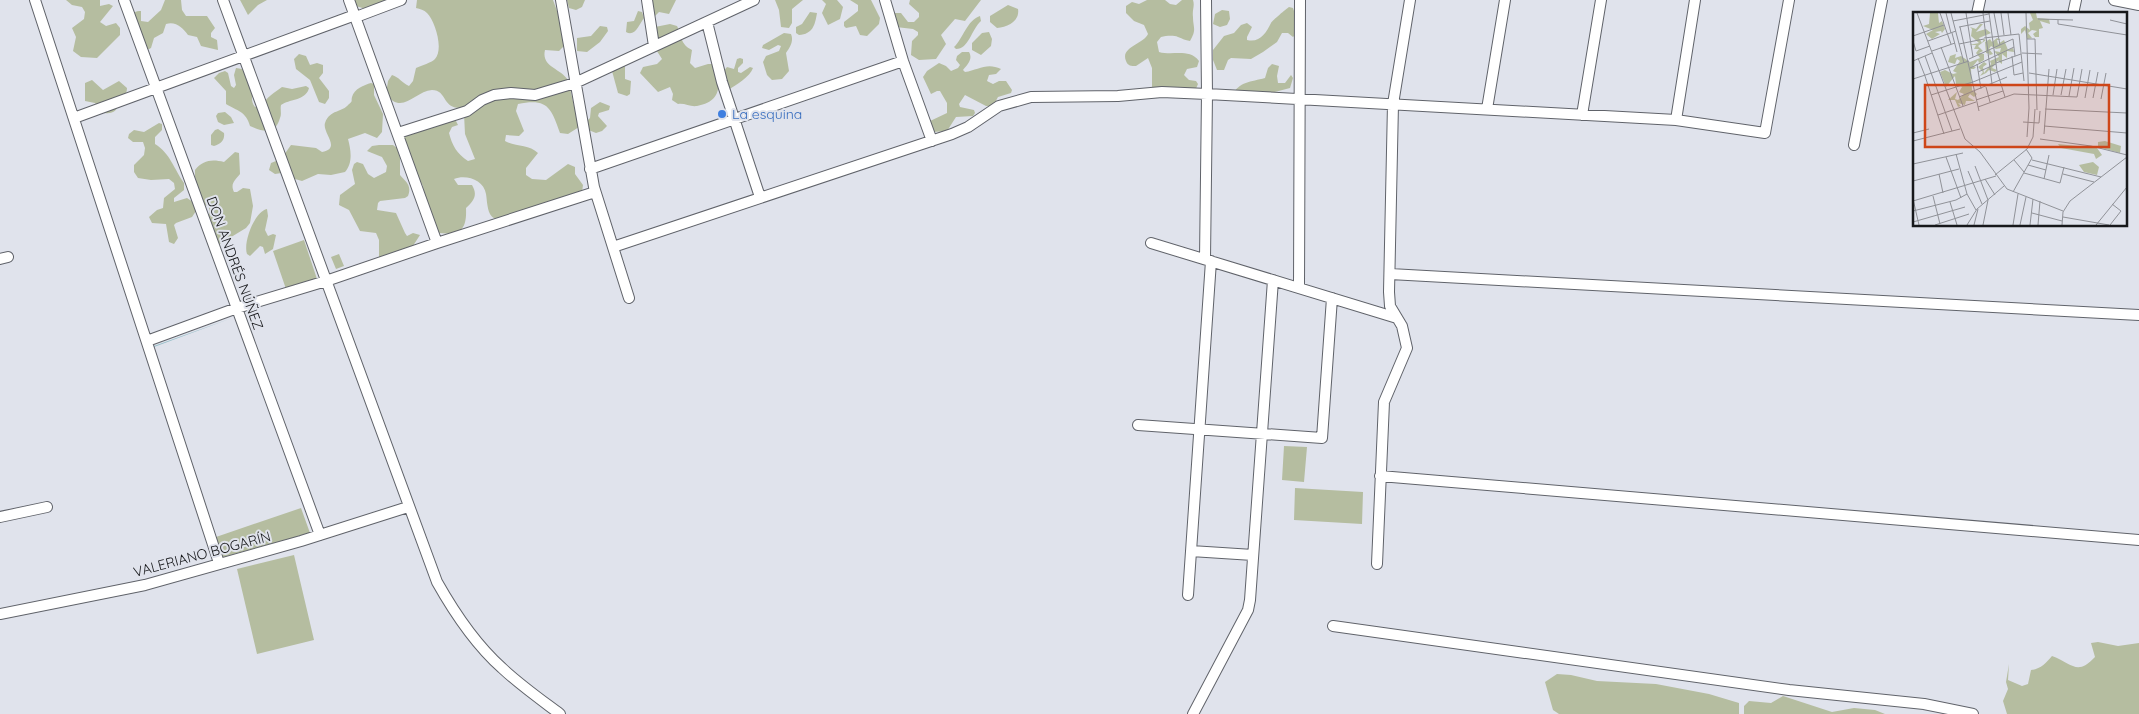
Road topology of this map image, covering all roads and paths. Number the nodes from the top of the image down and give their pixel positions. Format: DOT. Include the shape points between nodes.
graph roads {
  1 [pos="35,0"];
  2 [pos="124,0"];
  3 [pos="223,0"];
  4 [pos="349,0"];
  5 [pos="401,0"];
  6 [pos="561,0"];
  7 [pos="647,0"];
  8 [pos="754,0"];
  9 [pos="885,0"];
  10 [pos="1206,0"];
  11 [pos="1300,0"];
  12 [pos="1410,0"];
  13 [pos="1505,0"];
  14 [pos="1601,0"];
  15 [pos="1695,0"];
  16 [pos="1789,0"];
  17 [pos="1882,0"];
  18 [pos="2114,0"];
  19 [pos="2139,5"];
  20 [pos="355,16"];
  21 [pos="707,22"];
  22 [pos="654,46"];
  23 [pos="244,56"];
  24 [pos="903,61"];
  25 [pos="575,83"];
  26 [pos="156,88"];
  27 [pos="1207,94"];
  28 [pos="1300,99"];
  29 [pos="1393,104"];
  30 [pos="1487,109"];
  31 [pos="1582,115"];
  32 [pos="74,118"];
  33 [pos="734,120"];
  34 [pos="1676,120"];
  35 [pos="398,133"];
  36 [pos="932,141"];
  37 [pos="1854,146"];
  38 [pos="590,169"];
  39 [pos="595,192"];
  40 [pos="760,197"];
  41 [pos="438,243"];
  42 [pos="1152,243"];
  43 [pos="613,247"];
  44 [pos="1208,260"];
  45 [pos="1390,274"];
  46 [pos="1273,280"];
  47 [pos="326,281"];
  48 [pos="1299,288"];
  49 [pos="629,298"];
  50 [pos="1332,298"];
  51 [pos="237,308"];
  52 [pos="2139,316"];
  53 [pos="1397,318"];
  54 [pos="147,341"];
  55 [pos="1138,425"];
  56 [pos="1200,429"];
  57 [pos="1262,434"];
  58 [pos="1380,476"];
  59 [pos="47,507"];
  60 [pos="408,507"];
  61 [pos="0,517"];
  62 [pos="320,535"];
  63 [pos="2139,540"];
  64 [pos="1191,551"];
  65 [pos="1253,555"];
  66 [pos="219,563"];
  67 [pos="1377,564"];
  68 [pos="1188,595"];
  69 [pos="0,614"];
  70 [pos="1333,626"];
  71 [pos="560,714"];
  72 [pos="1194,714"];
  73 [pos="1973,714"];
  1 -- 32 [label="street"];
  2 -- 26 [label="street, DON ANDRÉS NÚÑEZ"];
  3 -- 23 [label="street"];
  4 -- 20 [label="street"];
  5 -- 20 [label="street"];
  6 -- 25 [label="street"];
  7 -- 22 [label="street"];
  8 -- 21 [label="street"];
  9 -- 24 [label="street"];
  10 -- 27 [label="street"];
  11 -- 28 [label="street"];
  12 -- 29 [label="street"];
  13 -- 30 [label="street"];
  14 -- 31 [label="street"];
  15 -- 34 [label="street"];
  16 -- 34 [label="street" via="1765,133"];
  17 -- 37 [label="street"];
  18 -- 19 [label="street"];
  20 -- 23 [label="street"];
  20 -- 35 [label="street"];
  21 -- 22 [label="street"];
  21 -- 33 [label="street"];
  22 -- 25 [label="street"];
  23 -- 26 [label="street"];
  23 -- 47 [label="street"];
  24 -- 33 [label="street"];
  24 -- 36 [label="street"];
  25 -- 35 [label="street" via="535,95 494,95 467,111"];
  25 -- 38 [label="street"];
  26 -- 32 [label="street"];
  26 -- 51 [label="street, DON ANDRÉS NÚÑEZ"];
  27 -- 28 [label="street"];
  27 -- 36 [label="street" via="1162,92 1031,97 999,106 968,127"];
  27 -- 44 [label="street"];
  28 -- 29 [label="street"];
  28 -- 48 [label="street"];
  29 -- 30 [label="street"];
  29 -- 45 [label="street"];
  30 -- 31 [label="street"];
  31 -- 34 [label="street"];
  32 -- 54 [label="street"];
  33 -- 38 [label="street"];
  33 -- 40 [label="street"];
  35 -- 41 [label="street"];
  36 -- 40 [label="street"];
  38 -- 39 [label="street"];
  39 -- 41 [label="street"];
  39 -- 43 [label="street"];
  40 -- 43 [label="street"];
  41 -- 47 [label="street"];
  42 -- 44 [label="street"];
  43 -- 49 [label="street"];
  44 -- 46 [label="street"];
  44 -- 56 [label="street"];
  45 -- 52 [label="street"];
  45 -- 53 [label="street" via="1390,306"];
  46 -- 48 [label="street"];
  46 -- 57 [label="street"];
  47 -- 51 [label="street"];
  47 -- 60 [label="street"];
  48 -- 50 [label="street"];
  50 -- 53 [label="street"];
  50 -- 57 [label="street" via="1322,438"];
  51 -- 54 [label="street"];
  51 -- 62 [label="street, DON ANDRÉS NÚÑEZ"];
  53 -- 58 [label="street" via="1406,337 1407,348 1384,402"];
  54 -- 66 [label="street"];
  55 -- 56 [label="street"];
  56 -- 57 [label="street"];
  56 -- 64 [label="street"];
  57 -- 65 [label="street"];
  58 -- 63 [label="street"];
  58 -- 67 [label="street"];
  59 -- 61 [label="street"];
  60 -- 62 [label="street, VALERIANO BOGARÍN"];
  60 -- 71 [label="street" via="437,582 460,620 500,667"];
  62 -- 66 [label="street, VALERIANO BOGARÍN"];
  64 -- 65 [label="street"];
  64 -- 68 [label="street"];
  65 -- 72 [label="street" via="1248,610"];
  66 -- 69 [label="street, VALERIANO BOGARÍN" via="145,584"];
  70 -- 73 [label="street" via="1817,693 1924,704"];
}
